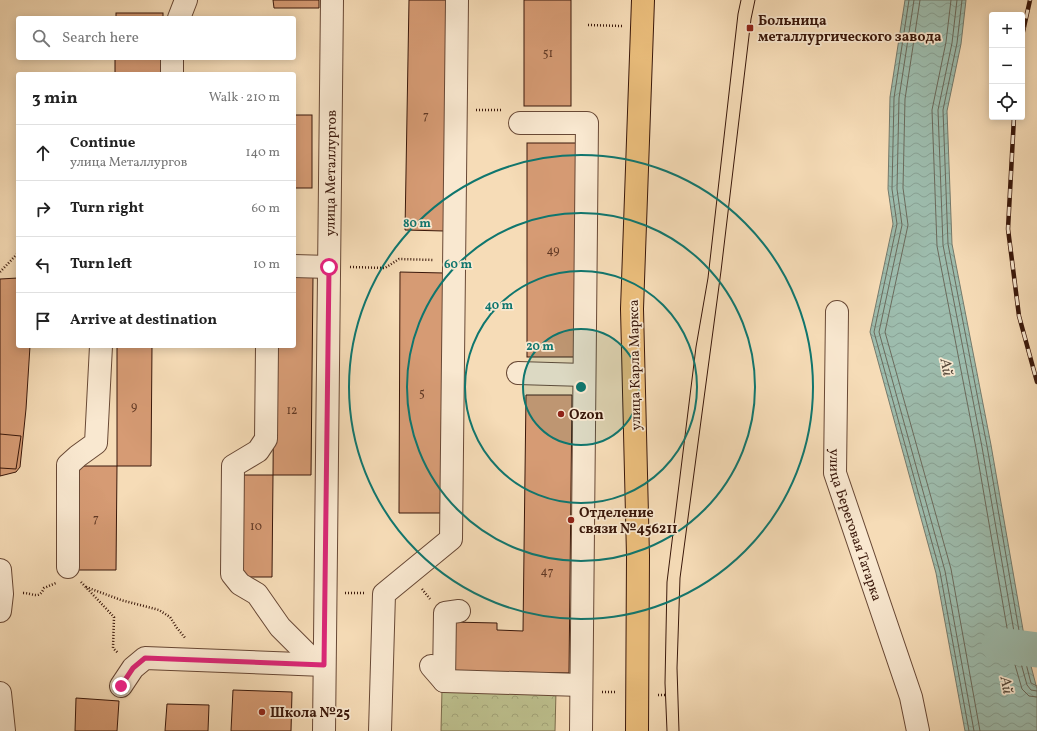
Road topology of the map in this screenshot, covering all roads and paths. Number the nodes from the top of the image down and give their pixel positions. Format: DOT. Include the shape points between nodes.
graph roads {
  1 [pos="186,0"];
  2 [pos="332,0"];
  3 [pos="457,0"];
  4 [pos="643,0"];
  5 [pos="180,16"];
  6 [pos="588,25"];
  7 [pos="642,26"];
  8 [pos="172,60"];
  9 [pos="172,72"];
  10 [pos="456,109"];
  11 [pos="513,117"];
  12 [pos="16,255"];
  13 [pos="454,260"];
  14 [pos="296,266"];
  15 [pos="329,267"];
  16 [pos="0,272"];
  17 [pos="837,312"];
  18 [pos="101,348"];
  19 [pos="267,348"];
  20 [pos="518,373"];
  21 [pos="584,375"];
  22 [pos="68,568"];
  23 [pos="0,570"];
  24 [pos="412,571"];
  25 [pos="86,587"];
  26 [pos="1,603"];
  27 [pos="452,612"];
  28 [pos="113,648"];
  29 [pos="204,659"];
  30 [pos="320,665"];
  31 [pos="581,685"];
  32 [pos="121,686"];
  33 [pos="0,693"];
  34 [pos="4,731"];
  35 [pos="324,731"];
  36 [pos="380,731"];
  37 [pos="581,731"];
  38 [pos="637,731"];
  39 [pos="918,731"];
  1 -- 5 [label="street"];
  2 -- 15 [label="street, улица Металлургов"];
  3 -- 10 [label="street"];
  4 -- 7 [label="main road, улица Карла Маркса"];
  6 -- 7 [label="path"];
  7 -- 38 [label="main road, улица Карла Маркса" via="632,309 638,556"];
  8 -- 9 [label="street"];
  10 -- 11 [label="path"];
  10 -- 13 [label="street"];
  11 -- 21 [label="street" via="587,123"];
  12 -- 16 [label="path"];
  13 -- 15 [label="path" via="399,259 385,268"];
  13 -- 24 [label="street" via="451,539"];
  14 -- 15 [label="street"];
  15 -- 30 [label="street, улица Металлургов"];
  17 -- 39 [label="street, улица Береговая Татарка" via="835,473 911,696"];
  18 -- 22 [label="street" via="96,443 68,465"];
  19 -- 30 [label="street" via="266,439 258,451 233,466 232,574 240,584 257,594 280,627"];
  20 -- 21 [label="street"];
  21 -- 31 [label="street"];
  22 -- 25 [label="path"];
  22 -- 26 [label="path" via="57,582 44,588 42,594 36,596 26,593"];
  23 -- 26 [label="street"];
  24 -- 27 [label="path" via="425,594"];
  24 -- 36 [label="street" via="384,594"];
  25 -- 28 [label="path" via="114,617"];
  25 -- 29 [label="path" via="159,610 170,617 185,639 204,645"];
  27 -- 31 [label="street" via="437,674"];
  29 -- 30 [label="street"];
  29 -- 32 [label="street" via="145,658 133,668"];
  30 -- 35 [label="street, улица Металлургов"];
  31 -- 37 [label="street"];
  33 -- 34 [label="street"];
}
